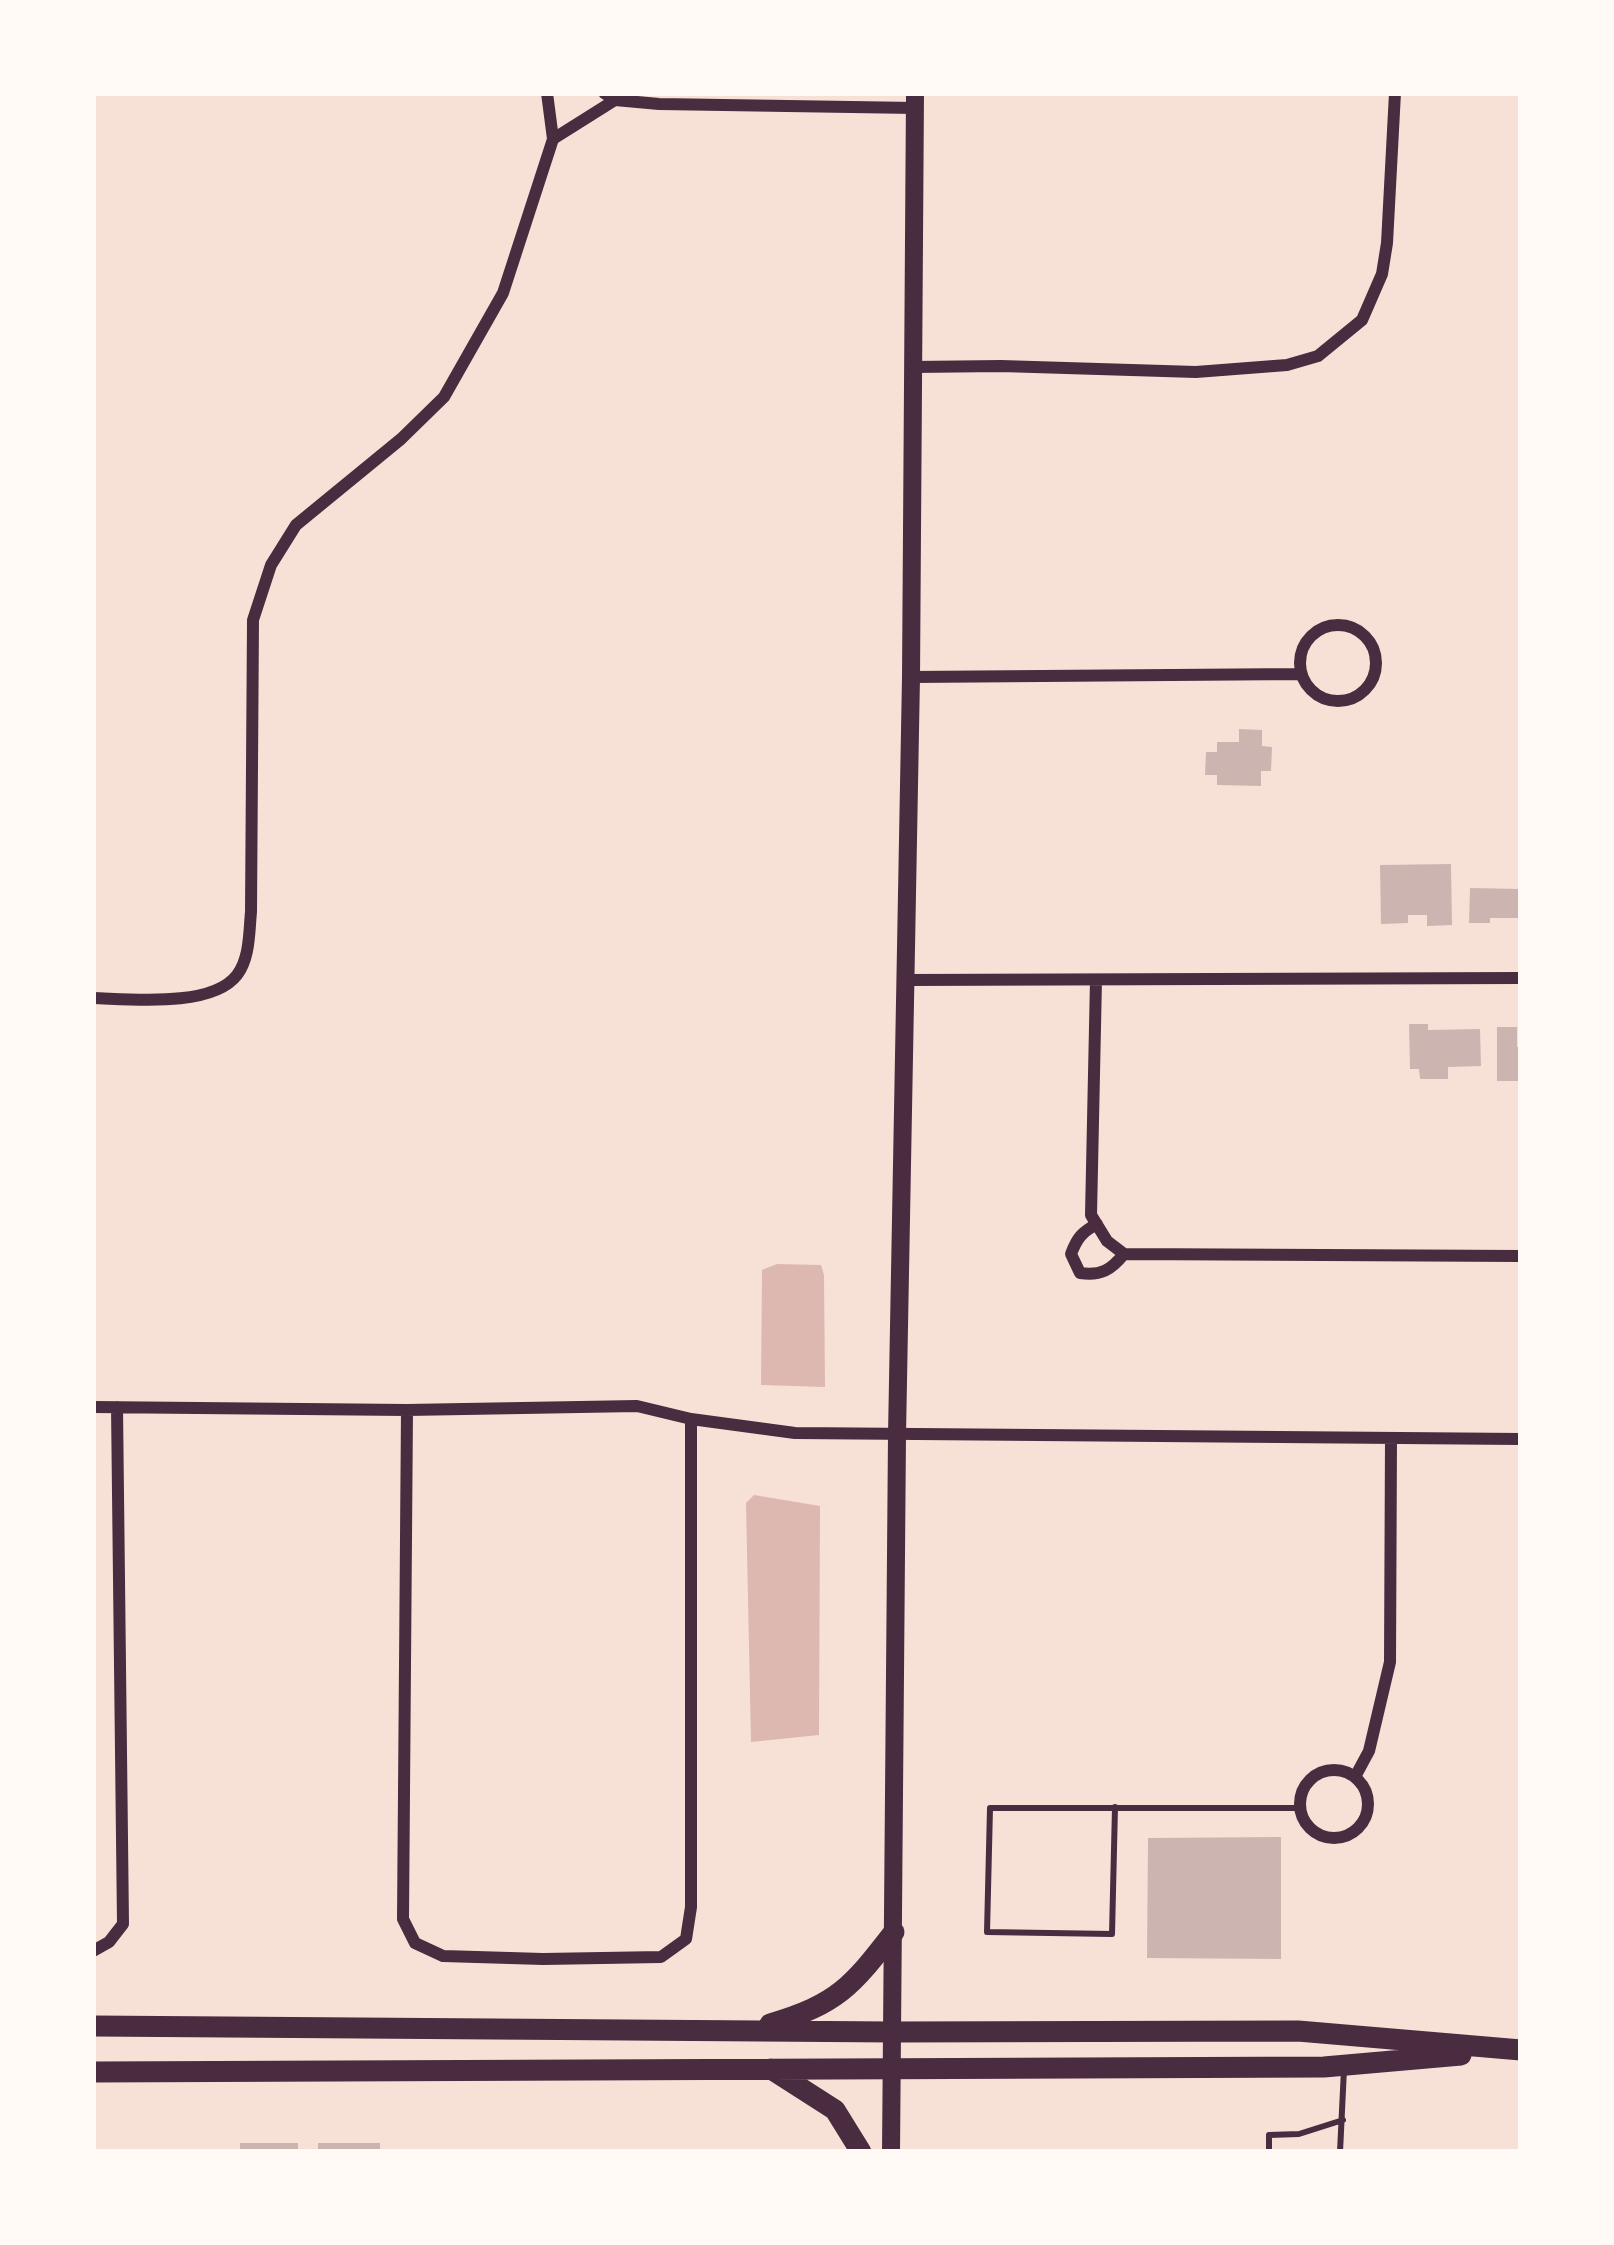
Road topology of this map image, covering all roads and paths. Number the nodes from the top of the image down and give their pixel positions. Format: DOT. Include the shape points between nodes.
graph roads {
  1 [pos="548,93"];
  2 [pos="1395,93"];
  3 [pos="609,97"];
  4 [pos="915,100"];
  5 [pos="553,139"];
  6 [pos="914,367"];
  7 [pos="1301,674"];
  8 [pos="911,677"];
  9 [pos="1521,978"];
  10 [pos="906,980"];
  11 [pos="1096,980"];
  12 [pos="93,998"];
  13 [pos="1096,1224"];
  14 [pos="1124,1255"];
  15 [pos="1521,1256"];
  16 [pos="93,1407"];
  17 [pos="117,1407"];
  18 [pos="407,1410"];
  19 [pos="692,1419"];
  20 [pos="897,1435"];
  21 [pos="1391,1438"];
  22 [pos="1521,1439"];
  23 [pos="1355,1777"];
  24 [pos="1115,1808"];
  25 [pos="1300,1808"];
  26 [pos="894,1932"];
  27 [pos="93,1952"];
  28 [pos="93,2026"];
  29 [pos="746,2031"];
  30 [pos="893,2032"];
  31 [pos="1518,2050"];
  32 [pos="1344,2066"];
  33 [pos="770,2068"];
  34 [pos="893,2068"];
  35 [pos="93,2072"];
  36 [pos="1343,2120"];
  37 [pos="862,2152"];
  38 [pos="891,2152"];
  39 [pos="1269,2152"];
  40 [pos="1340,2152"];
  1 -- 5 [label="street"];
  2 -- 6 [label="street" via="1382,274 1362,320 1318,356 1196,372"];
  3 -- 4 [label="street" via="659,104"];
  3 -- 5 [label="street"];
  4 -- 6 [label="main road"];
  5 -- 12 [label="street" via="503,293 444,397 296,525 271,565 253,620 250,912 237,976 209,994"];
  6 -- 8 [label="main road"];
  7 -- 7 [label="street" via="1313,693 1346,701 1373,680 1376,657 1365,635 1330,626 1302,649"];
  7 -- 8 [label="street"];
  8 -- 10 [label="main road"];
  9 -- 11 [label="street"];
  10 -- 11 [label="street"];
  10 -- 20 [label="main road"];
  11 -- 13 [label="street"];
  13 -- 14 [label="street"];
  13 -- 14 [label="street" via="1071,1254 1080,1273 1104,1274"];
  14 -- 15 [label="street"];
  16 -- 17 [label="street"];
  17 -- 18 [label="street"];
  17 -- 27 [label="street" via="123,1924"];
  18 -- 19 [label="street" via="638,1406"];
  18 -- 19 [label="street" via="403,1919 415,1943 443,1956 662,1957 686,1939"];
  19 -- 20 [label="street"];
  20 -- 21 [label="street"];
  20 -- 26 [label="main road"];
  21 -- 22 [label="street"];
  21 -- 23 [label="street" via="1390,1662"];
  23 -- 25 [label="street" via="1318,1774"];
  23 -- 25 [label="street" via="1368,1806 1351,1834 1319,1834"];
  24 -- 24 [label="lane" via="990,1808 987,1932 1112,1934"];
  24 -- 25 [label="lane"];
  26 -- 29 [label="main road" via="854,1983 822,2006"];
  26 -- 30 [label="main road"];
  28 -- 29 [label="main road"];
  29 -- 30 [label="main road"];
  30 -- 31 [label="main road" via="1298,2031"];
  30 -- 34 [label="main road"];
  31 -- 32 [label="main road"];
  32 -- 34 [label="main road"];
  32 -- 36 [label="lane"];
  33 -- 34 [label="main road"];
  33 -- 35 [label="main road"];
  33 -- 37 [label="main road" via="835,2110"];
  34 -- 38 [label="main road"];
  36 -- 39 [label="lane" via="1269,2135"];
  36 -- 40 [label="lane"];
}
